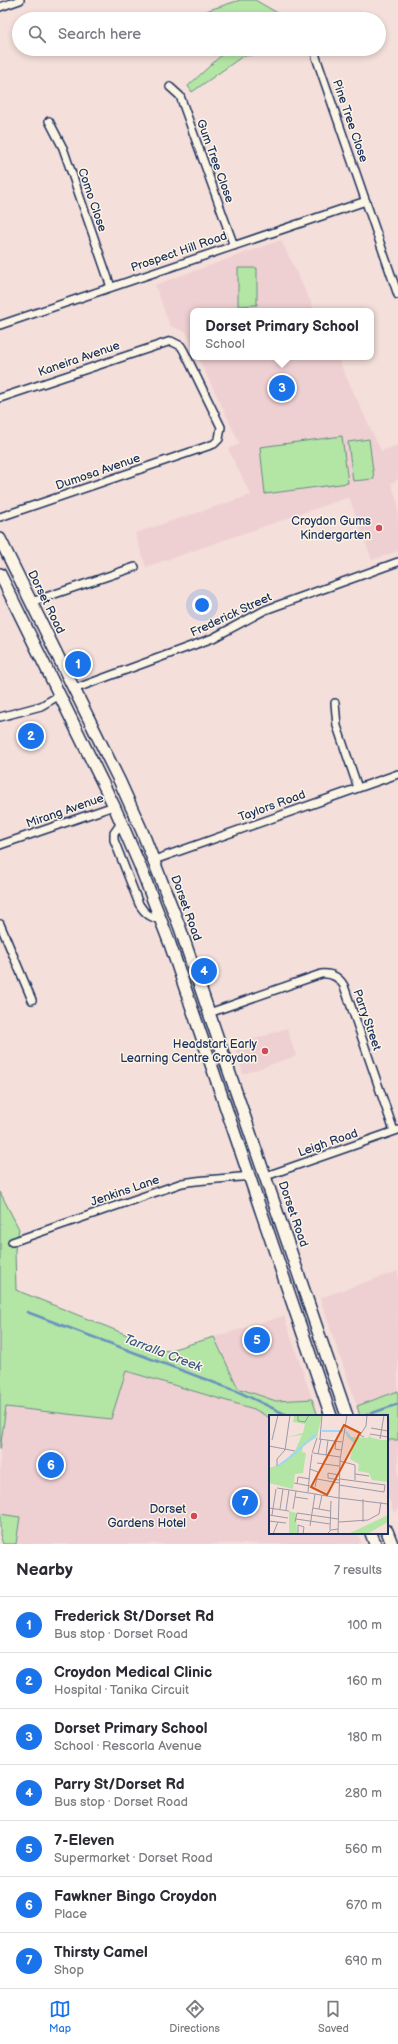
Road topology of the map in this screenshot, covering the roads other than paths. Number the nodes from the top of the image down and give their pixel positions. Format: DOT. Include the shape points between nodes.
graph roads {
  1 [pos="20,0"];
  2 [pos="0,7"];
  3 [pos="316,56"];
  4 [pos="170,87"];
  5 [pos="49,121"];
  6 [pos="366,201"];
  7 [pos="234,246"];
  8 [pos="111,287"];
  9 [pos="398,295"];
  10 [pos="0,325"];
  11 [pos="166,341"];
  12 [pos="0,398"];
  13 [pos="0,518"];
  14 [pos="0,539"];
  15 [pos="398,562"];
  16 [pos="135,567"];
  17 [pos="0,574"];
  18 [pos="31,602"];
  19 [pos="74,689"];
  20 [pos="60,695"];
  21 [pos="335,703"];
  22 [pos="0,717"];
  23 [pos="398,774"];
  24 [pos="358,788"];
  25 [pos="114,806"];
  26 [pos="121,823"];
  27 [pos="0,845"];
  28 [pos="154,860"];
  29 [pos="140,866"];
  30 [pos="161,920"];
  31 [pos="0,924"];
  32 [pos="32,1000"];
  33 [pos="209,1013"];
  34 [pos="396,1130"];
  35 [pos="249,1176"];
  36 [pos="266,1176"];
  37 [pos="12,1242"];
  38 [pos="315,1320"];
  39 [pos="300,1325"];
  40 [pos="331,1415"];
  41 [pos="347,1415"];
  42 [pos="371,1534"];
  43 [pos="388,1534"];
  44 [pos="375,1544"];
  45 [pos="392,1544"];
  1 -- 2 [label="street"];
  3 -- 6 [label="street, Pine Tree Close"];
  4 -- 7 [label="street, Gum Tree Close" via="180,96"];
  5 -- 8 [label="street, Como Close" via="63,148"];
  6 -- 7 [label="street, Prospect Hill Road"];
  6 -- 9 [label="street, Pine Tree Close"];
  7 -- 8 [label="street, Prospect Hill Road"];
  8 -- 10 [label="street, Prospect Hill Road"];
  11 -- 12 [label="street, Kaneira Avenue"];
  11 -- 13 [label="street, Dumosa Avenue" via="176,342 181,346 221,427 219,439 204,448"];
  14 -- 18 [label="main road, Dorset Road"];
  15 -- 19 [label="street, Frederick Street" via="265,610 214,638"];
  16 -- 18 [label="street"];
  17 -- 20 [label="main road"];
  18 -- 19 [label="main road, Dorset Road"];
  19 -- 20 [label="main road"];
  19 -- 28 [label="main road, Dorset Road" via="120,782"];
  20 -- 22 [label="street" via="41,706"];
  20 -- 25 [label="main road"];
  21 -- 24 [label="street" via="337,726"];
  23 -- 24 [label="street, Taylors Road"];
  24 -- 28 [label="street, Taylors Road"];
  25 -- 26 [label="main road"];
  25 -- 27 [label="street, Mirang Avenue"];
  26 -- 29 [label="main road"];
  26 -- 30 [label="street" via="114,833 114,840 136,897 144,912"];
  28 -- 29 [label="main road"];
  28 -- 33 [label="main road, Dorset Road"];
  29 -- 30 [label="main road"];
  30 -- 35 [label="main road"];
  31 -- 32 [label="street"];
  33 -- 34 [label="street, Parry Street" via="321,974 334,975 344,986"];
  33 -- 36 [label="main road, Dorset Road"];
  34 -- 36 [label="street, Leigh Road"];
  35 -- 36 [label="main road"];
  35 -- 37 [label="street, Jenkins Lane" via="182,1183"];
  35 -- 39 [label="main road"];
  36 -- 38 [label="main road, Dorset Road"];
  38 -- 39 [label="main road"];
  38 -- 41 [label="main road, Dorset Road"];
  39 -- 40 [label="main road"];
  42 -- 44 [label="main road"];
  43 -- 45 [label="main road"];
}
